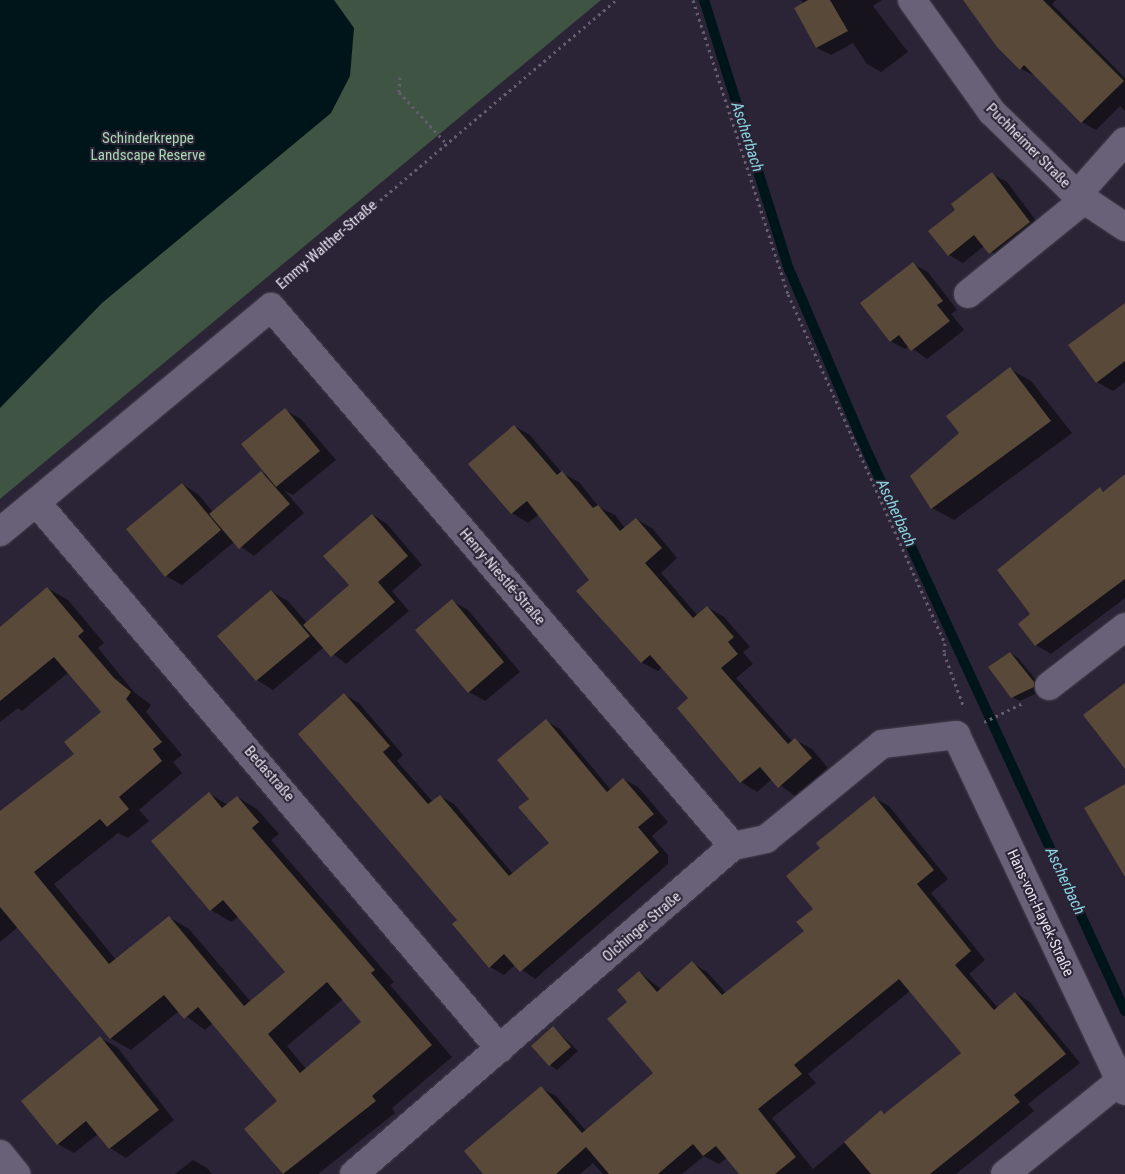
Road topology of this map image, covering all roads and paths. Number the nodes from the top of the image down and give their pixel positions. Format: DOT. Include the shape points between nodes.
graph roads {
  1 [pos="616,0"];
  2 [pos="692,0"];
  3 [pos="912,0"];
  4 [pos="400,77"];
  5 [pos="1125,141"];
  6 [pos="447,144"];
  7 [pos="1080,198"];
  8 [pos="1125,227"];
  9 [pos="968,294"];
  10 [pos="270,307"];
  11 [pos="36,502"];
  12 [pos="0,532"];
  13 [pos="1125,627"];
  14 [pos="1048,686"];
  15 [pos="1013,709"];
  16 [pos="961,723"];
  17 [pos="980,724"];
  18 [pos="733,846"];
  19 [pos="500,1049"];
  20 [pos="1122,1086"];
  21 [pos="0,1154"];
  22 [pos="16,1174"];
  23 [pos="354,1174"];
  24 [pos="1005,1174"];
  1 -- 6 [label="path, Emmy-Walther-Straße"];
  2 -- 16 [label="path" via="788,294 945,643 944,653"];
  3 -- 7 [label="street, Puchheimer Straße" via="992,112"];
  4 -- 6 [label="path" via="399,92"];
  5 -- 7 [label="street"];
  6 -- 10 [label="path, Emmy-Walther-Straße" via="274,290"];
  7 -- 8 [label="street, Puchheimer Straße"];
  7 -- 9 [label="street"];
  10 -- 11 [label="street, Emmy-Walther-Straße"];
  10 -- 18 [label="street, Henry-Niestlé-Straße"];
  11 -- 12 [label="street, Emmy-Walther-Straße"];
  11 -- 19 [label="street, Bedastraße"];
  13 -- 14 [label="street"];
  15 -- 17 [label="path"];
  16 -- 18 [label="street, Olchinger Straße" via="882,744 766,839"];
  16 -- 20 [label="street, Hans-von-Hayek-Straße"];
  18 -- 19 [label="street, Olchinger Straße"];
  19 -- 23 [label="street, Olchinger Straße"];
  20 -- 24 [label="street"];
  21 -- 22 [label="street"];
}
